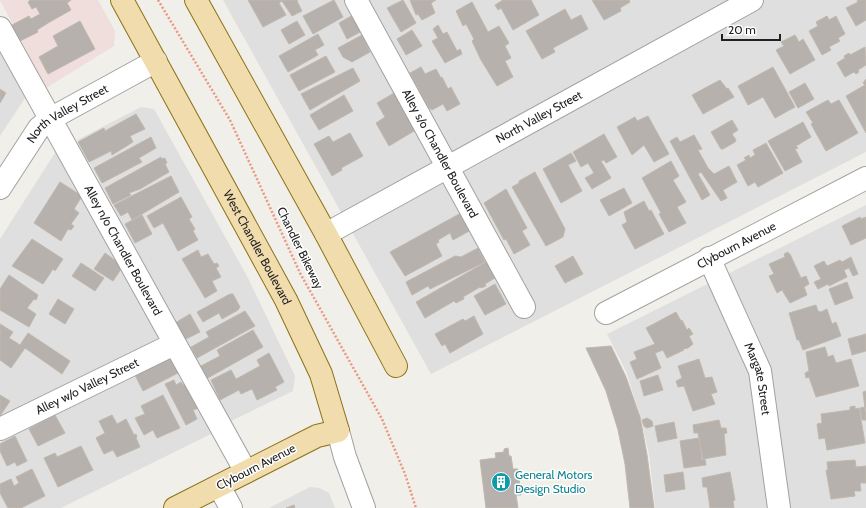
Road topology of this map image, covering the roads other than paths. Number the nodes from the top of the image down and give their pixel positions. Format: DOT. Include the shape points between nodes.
graph roads {
  1 [pos="122,0"];
  2 [pos="196,0"];
  3 [pos="356,0"];
  4 [pos="752,0"];
  5 [pos="0,28"];
  6 [pos="156,61"];
  7 [pos="50,119"];
  8 [pos="448,167"];
  9 [pos="866,178"];
  10 [pos="0,188"];
  11 [pos="326,234"];
  12 [pos="709,258"];
  13 [pos="524,306"];
  14 [pos="606,313"];
  15 [pos="174,344"];
  16 [pos="396,366"];
  17 [pos="0,429"];
  18 [pos="338,431"];
  19 [pos="246,472"];
  20 [pos="219,486"];
  21 [pos="175,508"];
  22 [pos="230,508"];
  23 [pos="364,508"];
  24 [pos="779,508"];
  1 -- 6 [label="main road, West Chandler Boulevard"];
  2 -- 11 [label="main road"];
  3 -- 8 [label="street, Alley s/o Chandler Boulevard"];
  4 -- 8 [label="street, North Valley Street"];
  5 -- 7 [label="street, Alley n/o Chandler Boulevard"];
  6 -- 7 [label="street, North Valley Street"];
  6 -- 18 [label="main road, West Chandler Boulevard" via="286,300 321,374"];
  7 -- 10 [label="street, North Valley Street" via="39,128"];
  7 -- 15 [label="street, Alley n/o Chandler Boulevard"];
  8 -- 11 [label="street, North Valley Street"];
  8 -- 13 [label="street, Alley s/o Chandler Boulevard"];
  9 -- 12 [label="street, Clybourn Avenue"];
  11 -- 16 [label="main road"];
  12 -- 14 [label="street, Clybourn Avenue"];
  12 -- 24 [label="street, Margate Street" via="760,371"];
  15 -- 17 [label="street, Alley w/o Valley Street"];
  15 -- 19 [label="street, Alley n/o Chandler Boulevard"];
  18 -- 19 [label="main road, Clybourn Avenue" via="317,436"];
  18 -- 23 [label="street, West Chandler Boulevard"];
  19 -- 20 [label="main road, Clybourn Avenue"];
  20 -- 21 [label="main road, Clybourn Avenue"];
  20 -- 22 [label="street"];
}
